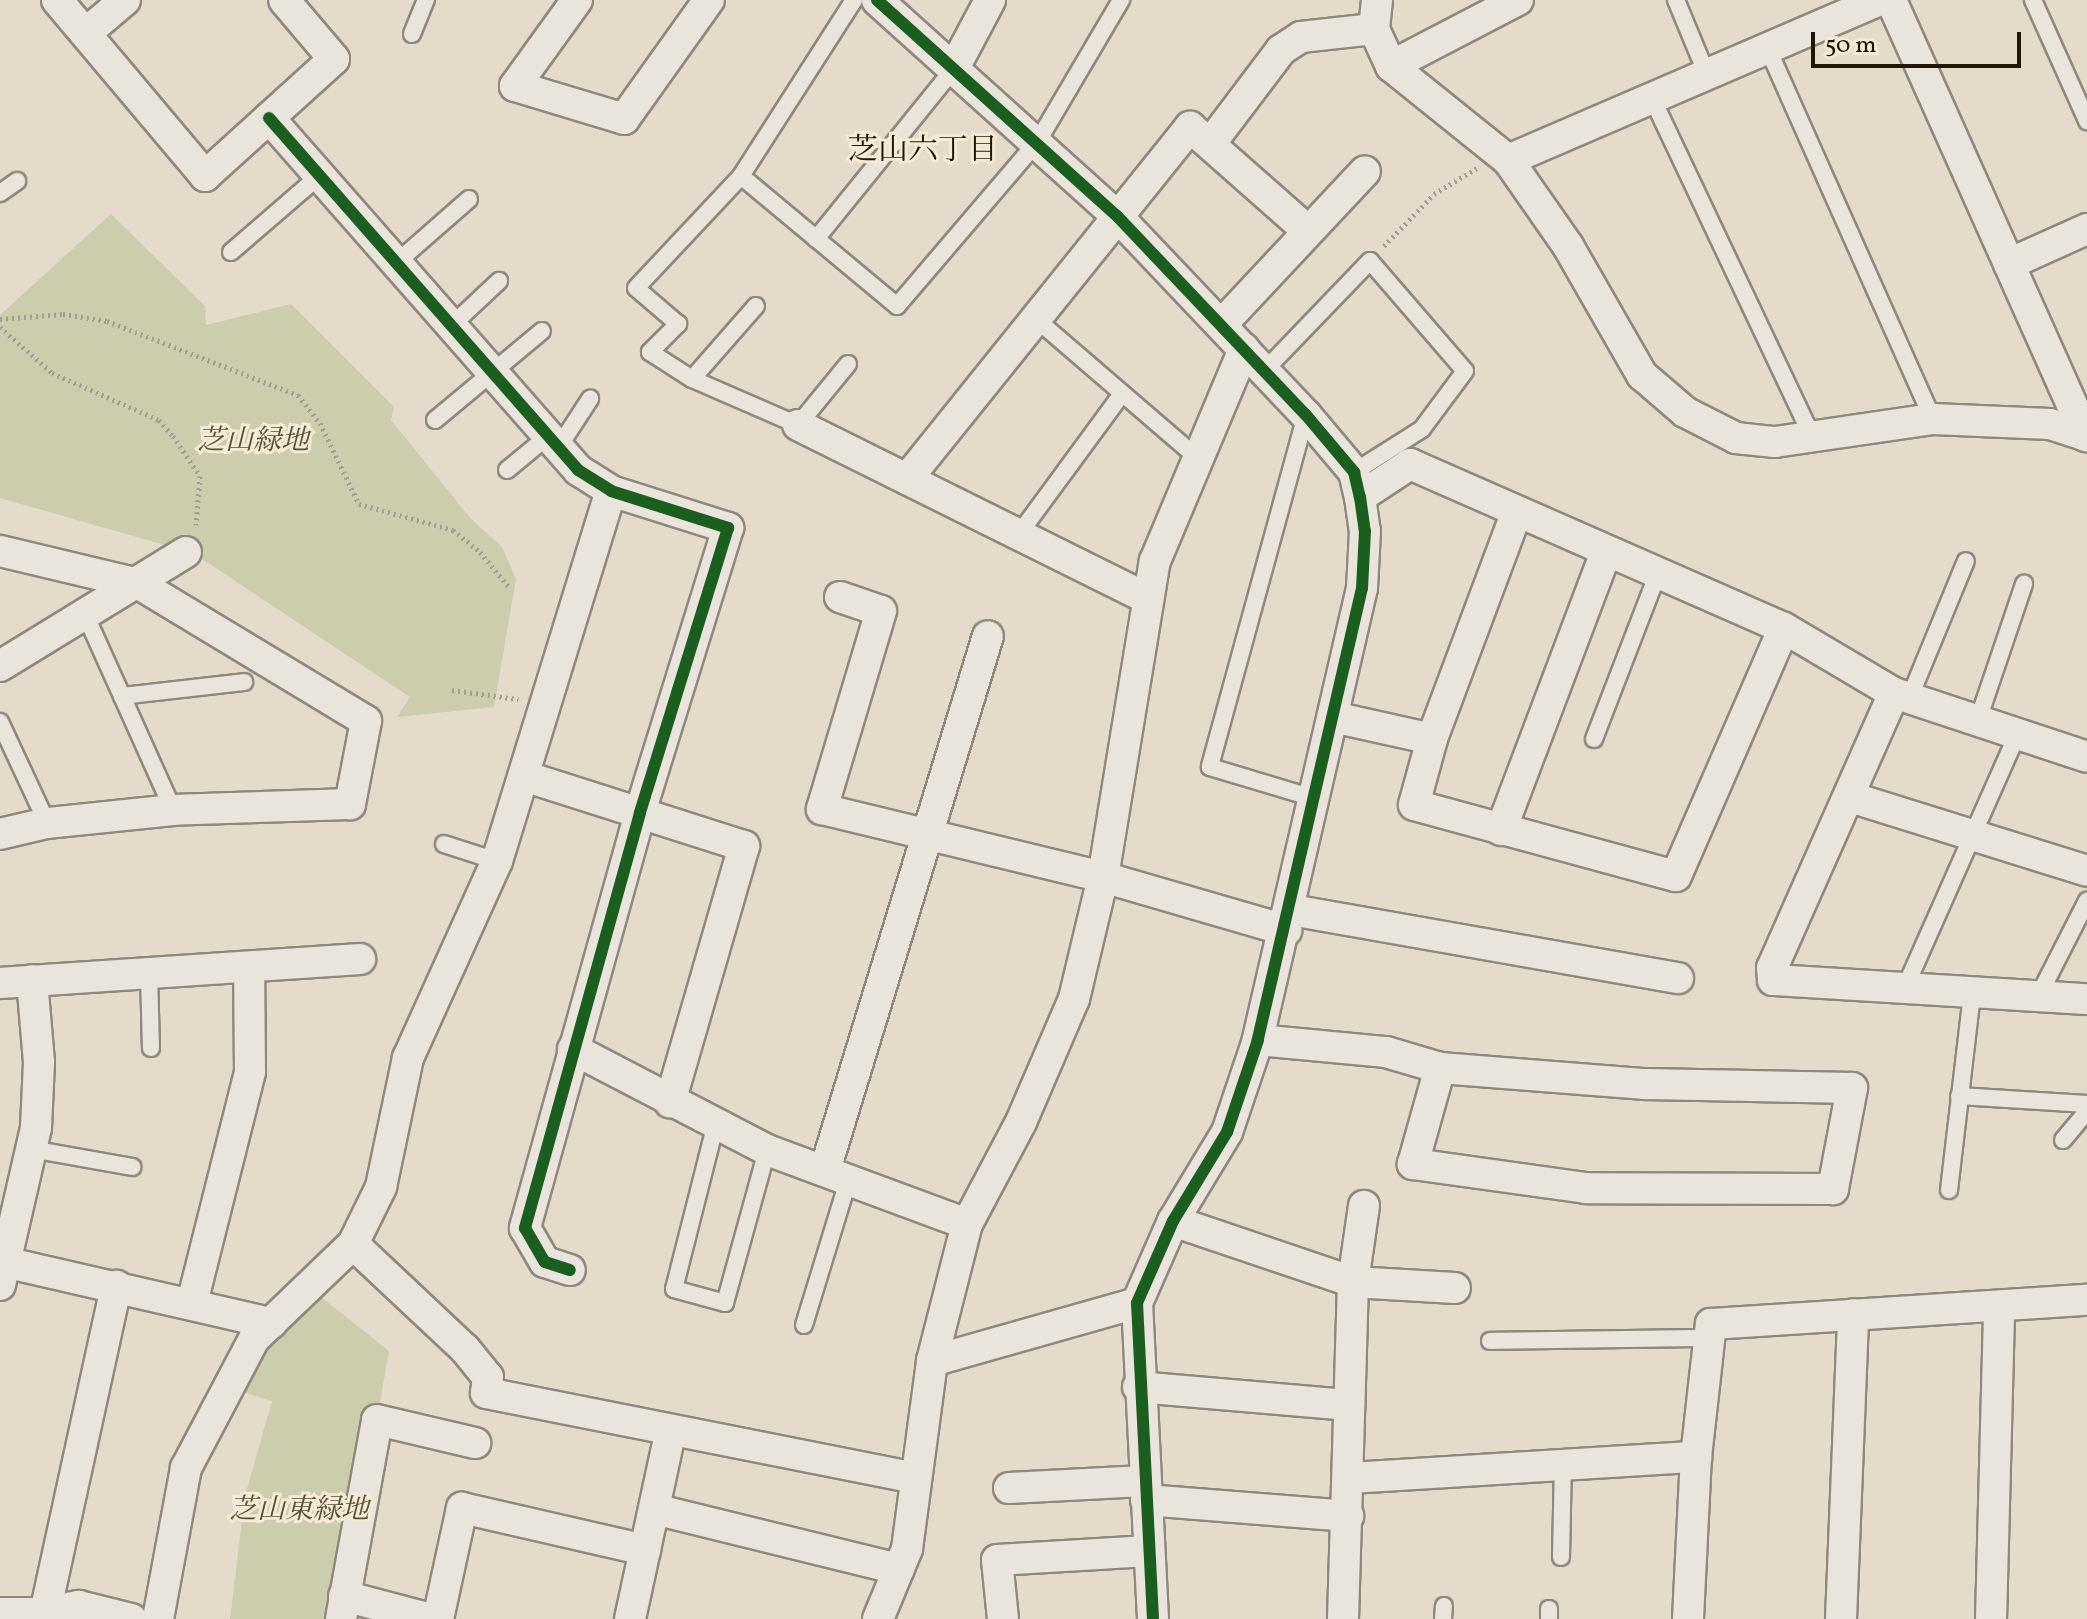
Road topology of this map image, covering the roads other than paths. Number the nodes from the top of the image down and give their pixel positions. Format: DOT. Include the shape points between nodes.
graph roads {
  1 [pos="57,0"];
  2 [pos="125,0"];
  3 [pos="284,0"];
  4 [pos="426,0"];
  5 [pos="577,0"];
  6 [pos="709,0"];
  7 [pos="854,0"];
  8 [pos="877,0"];
  9 [pos="990,0"];
  10 [pos="1121,0"];
  11 [pos="1518,0"];
  12 [pos="1676,0"];
  13 [pos="1880,0"];
  14 [pos="1891,0"];
  15 [pos="2033,0"];
  16 [pos="1375,14"];
  17 [pos="86,33"];
  18 [pos="412,34"];
  19 [pos="1768,49"];
  20 [pos="1391,66"];
  21 [pos="953,70"];
  22 [pos="1707,75"];
  23 [pos="1653,100"];
  24 [pos="269,118"];
  25 [pos="2087,121"];
  26 [pos="1038,141"];
  27 [pos="1210,144"];
  28 [pos="1504,157"];
  29 [pos="1365,171"];
  30 [pos="741,176"];
  31 [pos="318,177"];
  32 [pos="17,181"];
  33 [pos="0,193"];
  34 [pos="469,199"];
  35 [pos="1117,216"];
  36 [pos="2087,229"];
  37 [pos="1308,231"];
  38 [pos="816,239"];
  39 [pos="231,252"];
  40 [pos="396,263"];
  41 [pos="2009,264"];
  42 [pos="499,281"];
  43 [pos="756,306"];
  44 [pos="1036,319"];
  45 [pos="1222,324"];
  46 [pos="451,326"];
  47 [pos="542,331"];
  48 [pos="1244,349"];
  49 [pos="848,364"];
  50 [pos="1266,369"];
  51 [pos="491,373"];
  52 [pos="692,379"];
  53 [pos="1122,394"];
  54 [pos="590,399"];
  55 [pos="1306,415"];
  56 [pos="1933,419"];
  57 [pos="435,420"];
  58 [pos="798,425"];
  59 [pos="2087,435"];
  60 [pos="1814,440"];
  61 [pos="553,442"];
  62 [pos="1195,456"];
  63 [pos="507,470"];
  64 [pos="907,479"];
  65 [pos="1357,485"];
  66 [pos="611,491"];
  67 [pos="1516,514"];
  68 [pos="1019,534"];
  69 [pos="0,551"];
  70 [pos="186,552"];
  71 [pos="1606,552"];
  72 [pos="1966,561"];
  73 [pos="1658,573"];
  74 [pos="139,584"];
  75 [pos="2024,584"];
  76 [pos="840,597"];
  77 [pos="1145,597"];
  78 [pos="86,616"];
  79 [pos="1784,628"];
  80 [pos="988,636"];
  81 [pos="0,666"];
  82 [pos="244,682"];
  83 [pos="122,696"];
  84 [pos="1901,696"];
  85 [pos="1333,717"];
  86 [pos="1978,720"];
  87 [pos="0,722"];
  88 [pos="2017,735"];
  89 [pos="1432,739"];
  90 [pos="1594,739"];
  91 [pos="2087,757"];
  92 [pos="524,776"];
  93 [pos="1850,797"];
  94 [pos="1317,799"];
  95 [pos="173,810"];
  96 [pos="640,813"];
  97 [pos="47,823"];
  98 [pos="1501,830"];
  99 [pos="0,834"];
  100 [pos="1973,834"];
  101 [pos="927,835"];
  102 [pos="444,844"];
  103 [pos="497,861"];
  104 [pos="2087,871"];
  105 [pos="1103,877"];
  106 [pos="2087,901"];
  107 [pos="1289,920"];
  108 [pos="360,959"];
  109 [pos="249,967"];
  110 [pos="149,973"];
  111 [pos="1678,978"];
  112 [pos="32,980"];
  113 [pos="0,983"];
  114 [pos="1904,990"];
  115 [pos="1972,995"];
  116 [pos="2038,997"];
  117 [pos="2087,999"];
  118 [pos="1258,1040"];
  119 [pos="151,1048"];
  120 [pos="573,1049"];
  121 [pos="1440,1068"];
  122 [pos="1959,1096"];
  123 [pos="670,1103"];
  124 [pos="2087,1104"];
  125 [pos="2087,1111"];
  126 [pos="715,1127"];
  127 [pos="2063,1140"];
  128 [pos="31,1149"];
  129 [pos="767,1150"];
  130 [pos="132,1167"];
  131 [pos="836,1175"];
  132 [pos="1949,1190"];
  133 [pos="1364,1206"];
  134 [pos="1173,1221"];
  135 [pos="967,1224"];
  136 [pos="353,1244"];
  137 [pos="570,1270"];
  138 [pos="4,1274"];
  139 [pos="1353,1282"];
  140 [pos="116,1286"];
  141 [pos="1455,1288"];
  142 [pos="2087,1300"];
  143 [pos="192,1303"];
  144 [pos="1137,1303"];
  145 [pos="1999,1307"];
  146 [pos="1853,1314"];
  147 [pos="271,1323"];
  148 [pos="804,1325"];
  149 [pos="1709,1338"];
  150 [pos="1490,1341"];
  151 [pos="932,1361"];
  152 [pos="1138,1387"];
  153 [pos="1349,1405"];
  154 [pos="671,1430"];
  155 [pos="475,1443"];
  156 [pos="1696,1457"];
  157 [pos="1563,1465"];
  158 [pos="915,1478"];
  159 [pos="1349,1478"];
  160 [pos="1009,1488"];
  161 [pos="1145,1491"];
  162 [pos="654,1509"];
  163 [pos="1348,1516"];
  164 [pos="645,1550"];
  165 [pos="1149,1551"];
  166 [pos="1561,1557"];
  167 [pos="899,1569"];
  168 [pos="343,1608"];
  169 [pos="0,1613"];
  170 [pos="45,1613"];
  171 [pos="131,1619"];
  172 [pos="158,1619"];
  173 [pos="431,1619"];
  174 [pos="438,1619"];
  175 [pos="630,1619"];
  176 [pos="878,1619"];
  177 [pos="1003,1619"];
  178 [pos="1153,1619"];
  179 [pos="1343,1619"];
  180 [pos="1688,1619"];
  181 [pos="1841,1619"];
  182 [pos="1991,1619"];
  1 -- 17 [label="street"];
  2 -- 17 [label="street"];
  3 -- 24 [label="street" via="334,59"];
  4 -- 18 [label="lane"];
  5 -- 6 [label="street" via="515,86 624,119"];
  7 -- 30 [label="lane"];
  8 -- 21 [label="street"];
  9 -- 21 [label="street"];
  10 -- 26 [label="lane"];
  11 -- 20 [label="street"];
  12 -- 22 [label="lane"];
  13 -- 19 [label="street"];
  14 -- 41 [label="street"];
  15 -- 25 [label="lane"];
  16 -- 20 [label="street"];
  16 -- 27 [label="street" via="1301,37 1281,50"];
  17 -- 24 [label="street" via="205,176"];
  19 -- 22 [label="street"];
  19 -- 56 [label="lane"];
  20 -- 28 [label="street"];
  21 -- 26 [label="street"];
  21 -- 38 [label="lane"];
  22 -- 23 [label="street"];
  23 -- 28 [label="street"];
  23 -- 60 [label="lane"];
  24 -- 31 [label="street"];
  26 -- 35 [label="street"];
  26 -- 38 [label="lane" via="897,306"];
  27 -- 35 [label="street" via="1190,127"];
  27 -- 37 [label="street"];
  28 -- 60 [label="street" via="1568,246 1642,375 1685,412 1736,438"];
  29 -- 37 [label="street"];
  30 -- 38 [label="lane"];
  30 -- 52 [label="lane" via="636,288 678,324 650,352"];
  31 -- 39 [label="lane"];
  31 -- 40 [label="street"];
  32 -- 33 [label="lane"];
  34 -- 40 [label="lane"];
  35 -- 44 [label="street"];
  35 -- 45 [label="street"];
  36 -- 41 [label="street"];
  37 -- 45 [label="street"];
  40 -- 46 [label="street"];
  41 -- 59 [label="street"];
  42 -- 46 [label="lane"];
  43 -- 52 [label="lane"];
  44 -- 53 [label="lane"];
  44 -- 64 [label="street"];
  45 -- 48 [label="street"];
  46 -- 51 [label="street"];
  47 -- 51 [label="lane"];
  48 -- 50 [label="street"];
  48 -- 62 [label="street"];
  49 -- 58 [label="lane"];
  50 -- 55 [label="street"];
  50 -- 65 [label="lane" via="1370,261 1465,371 1422,429"];
  51 -- 57 [label="lane"];
  51 -- 61 [label="street"];
  52 -- 58 [label="lane"];
  53 -- 62 [label="lane"];
  53 -- 68 [label="lane"];
  54 -- 61 [label="lane"];
  55 -- 65 [label="street"];
  55 -- 94 [label="lane" via="1210,767"];
  56 -- 59 [label="street" via="2050,424"];
  56 -- 60 [label="street"];
  58 -- 64 [label="street"];
  61 -- 63 [label="lane"];
  61 -- 66 [label="street" via="578,470"];
  62 -- 77 [label="street"];
  64 -- 68 [label="street"];
  65 -- 67 [label="street" via="1410,464"];
  65 -- 85 [label="street" via="1365,531 1362,588"];
  66 -- 92 [label="street"];
  66 -- 96 [label="street" via="728,528"];
  67 -- 71 [label="street"];
  67 -- 89 [label="street"];
  68 -- 77 [label="street"];
  69 -- 74 [label="street"];
  70 -- 74 [label="street"];
  71 -- 73 [label="street"];
  71 -- 98 [label="street"];
  72 -- 84 [label="lane"];
  73 -- 79 [label="street"];
  73 -- 90 [label="lane"];
  74 -- 78 [label="street"];
  74 -- 95 [label="street" via="366,721 350,804"];
  75 -- 86 [label="lane"];
  76 -- 101 [label="street" via="881,611 822,809"];
  77 -- 105 [label="street"];
  78 -- 81 [label="street"];
  78 -- 83 [label="lane"];
  79 -- 84 [label="street"];
  79 -- 98 [label="street" via="1676,876"];
  80 -- 101 [label="street"];
  82 -- 83 [label="lane"];
  83 -- 95 [label="lane"];
  84 -- 86 [label="street"];
  84 -- 93 [label="street"];
  85 -- 89 [label="street"];
  85 -- 94 [label="street"];
  86 -- 88 [label="street"];
  87 -- 97 [label="lane"];
  88 -- 91 [label="street"];
  88 -- 100 [label="lane"];
  89 -- 98 [label="street" via="1414,805"];
  92 -- 96 [label="street"];
  92 -- 103 [label="street"];
  93 -- 100 [label="street"];
  93 -- 114 [label="street" via="1772,968 1773,980"];
  94 -- 107 [label="street"];
  95 -- 97 [label="street"];
  96 -- 120 [label="street"];
  96 -- 123 [label="street" via="744,846"];
  97 -- 99 [label="street"];
  100 -- 104 [label="street"];
  100 -- 114 [label="lane"];
  101 -- 105 [label="street"];
  101 -- 131 [label="street"];
  102 -- 103 [label="lane"];
  103 -- 136 [label="street" via="408,1058 381,1187"];
  105 -- 107 [label="street"];
  105 -- 135 [label="street" via="1074,999 1021,1122"];
  106 -- 116 [label="lane"];
  107 -- 111 [label="street"];
  107 -- 118 [label="street"];
  108 -- 109 [label="street"];
  109 -- 110 [label="street"];
  109 -- 143 [label="street" via="250,1072"];
  110 -- 112 [label="street"];
  110 -- 119 [label="lane"];
  112 -- 113 [label="street"];
  112 -- 128 [label="street" via="39,1062"];
  114 -- 115 [label="street"];
  115 -- 116 [label="street"];
  115 -- 122 [label="lane"];
  116 -- 117 [label="street"];
  118 -- 121 [label="street" via="1386,1052"];
  118 -- 134 [label="street" via="1227,1132"];
  120 -- 123 [label="street"];
  120 -- 137 [label="street" via="525,1228 545,1262"];
  121 -- 121 [label="street" via="1645,1084 1852,1088 1833,1189 1586,1188 1413,1164"];
  122 -- 124 [label="lane"];
  122 -- 132 [label="lane"];
  123 -- 126 [label="street"];
  125 -- 127 [label="lane"];
  126 -- 129 [label="street"];
  126 -- 129 [label="lane" via="674,1289 725,1303"];
  128 -- 130 [label="lane"];
  128 -- 138 [label="street"];
  129 -- 131 [label="street"];
  131 -- 135 [label="street"];
  131 -- 148 [label="lane"];
  133 -- 139 [label="street"];
  134 -- 139 [label="street"];
  134 -- 144 [label="street"];
  135 -- 151 [label="street"];
  136 -- 147 [label="street"];
  136 -- 154 [label="street" via="465,1349 488,1377 486,1393"];
  138 -- 140 [label="street"];
  139 -- 141 [label="street"];
  139 -- 153 [label="street"];
  140 -- 143 [label="street"];
  140 -- 170 [label="street"];
  142 -- 145 [label="street"];
  143 -- 147 [label="street"];
  144 -- 151 [label="street"];
  144 -- 152 [label="street"];
  145 -- 146 [label="street"];
  145 -- 182 [label="street"];
  146 -- 149 [label="street" via="1711,1324"];
  146 -- 181 [label="street"];
  147 -- 172 [label="street" via="254,1339 186,1468"];
  149 -- 150 [label="lane"];
  149 -- 156 [label="street"];
  151 -- 158 [label="street"];
  152 -- 153 [label="street"];
  152 -- 161 [label="street"];
  153 -- 159 [label="street"];
  154 -- 158 [label="street"];
  154 -- 162 [label="street"];
  155 -- 168 [label="street" via="377,1420"];
  156 -- 157 [label="street"];
  156 -- 180 [label="street"];
  157 -- 159 [label="street"];
  157 -- 166 [label="lane"];
  158 -- 167 [label="street" via="907,1549"];
  159 -- 163 [label="street"];
  160 -- 161 [label="street"];
  161 -- 163 [label="street"];
  161 -- 165 [label="street"];
  162 -- 164 [label="street"];
  162 -- 167 [label="street"];
  163 -- 179 [label="street"];
  164 -- 174 [label="street" via="462,1508"];
  164 -- 175 [label="street"];
  165 -- 177 [label="street" via="997,1560"];
  165 -- 178 [label="street"];
  167 -- 176 [label="street"];
  168 -- 173 [label="street"];
  169 -- 170 [label="street"];
  170 -- 171 [label="street" via="79,1606"];
}
